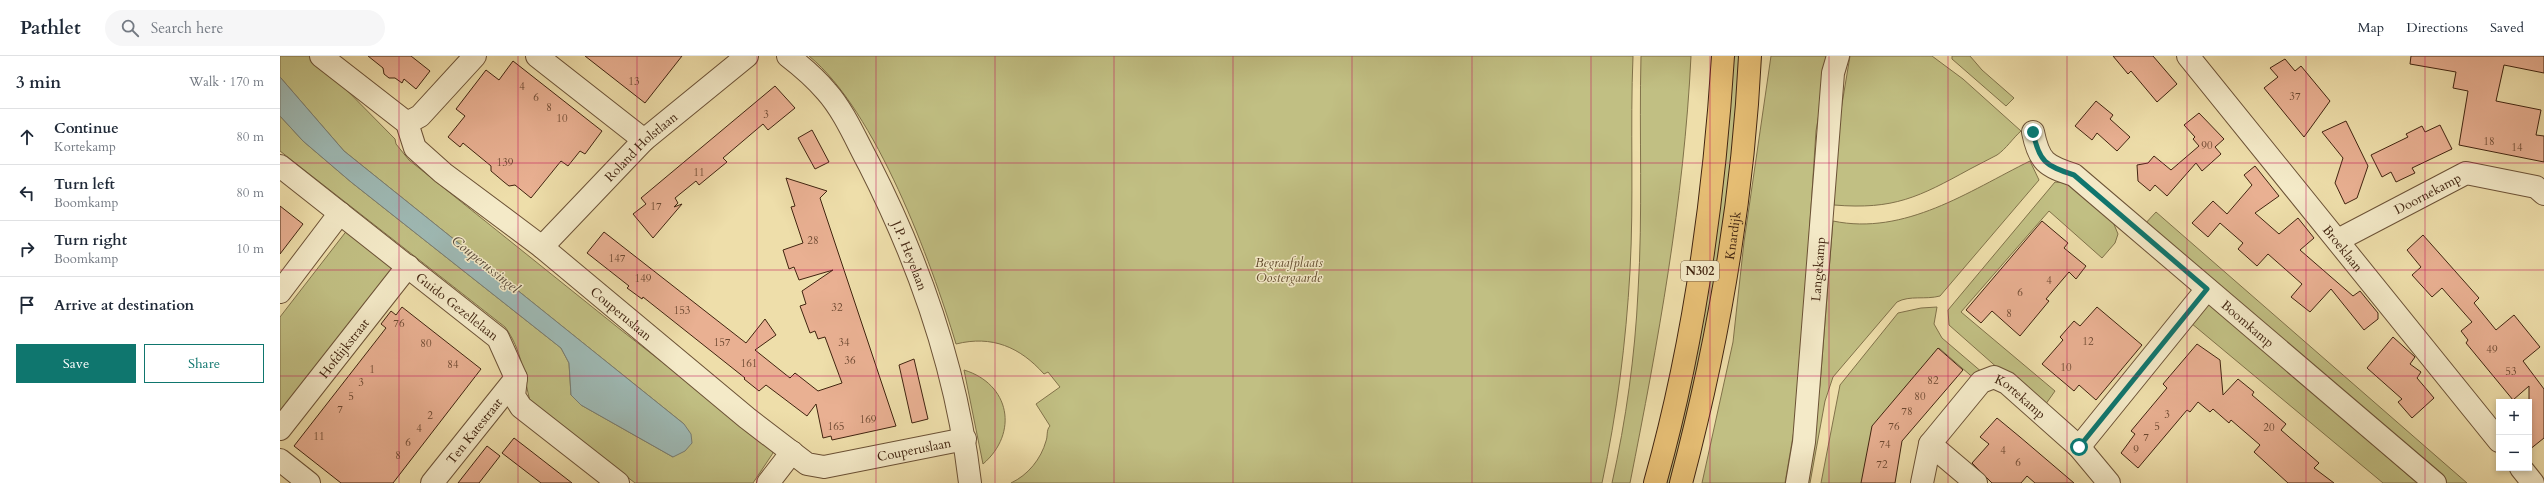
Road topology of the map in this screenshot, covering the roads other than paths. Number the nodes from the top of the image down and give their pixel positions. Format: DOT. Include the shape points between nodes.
graph roads {
  1 [pos="321,56"];
  2 [pos="475,56"];
  3 [pos="537,56"];
  4 [pos="747,56"];
  5 [pos="788,56"];
  6 [pos="1723,56"];
  7 [pos="1750,56"];
  8 [pos="1838,56"];
  9 [pos="2188,56"];
  10 [pos="407,123"];
  11 [pos="2033,132"];
  12 [pos="644,140"];
  13 [pos="280,166"];
  14 [pos="2544,194"];
  15 [pos="340,213"];
  16 [pos="2338,240"];
  17 [pos="542,246"];
  18 [pos="408,266"];
  19 [pos="2207,289"];
  20 [pos="280,292"];
  21 [pos="516,378"];
  22 [pos="280,429"];
  23 [pos="2496,437"];
  24 [pos="965,439"];
  25 [pos="1930,444"];
  26 [pos="2079,447"];
  27 [pos="792,452"];
  28 [pos="280,460"];
  29 [pos="2523,471"];
  30 [pos="309,483"];
  31 [pos="432,483"];
  32 [pos="618,483"];
  33 [pos="768,483"];
  34 [pos="970,483"];
  35 [pos="1655,483"];
  36 [pos="1681,483"];
  37 [pos="1797,483"];
  38 [pos="1922,483"];
  39 [pos="1976,483"];
  40 [pos="2109,483"];
  41 [pos="2435,483"];
  42 [pos="2533,483"];
  1 -- 10 [label="street"];
  2 -- 10 [label="street" via="420,116"];
  3 -- 12 [label="street"];
  4 -- 12 [label="street, Roland Holstlaan"];
  5 -- 24 [label="street, J.P. Heyelaan" via="815,79 837,106 893,214 938,332"];
  6 -- 35 [label="main road, Knardijk / N302" via="1711,197 1697,294 1675,405"];
  7 -- 36 [label="main road, Knardijk / N302" via="1747,124 1723,302 1699,417"];
  8 -- 37 [label="street, Langekamp" via="1833,73 1804,442"];
  9 -- 16 [label="street, Broeklaan"];
  10 -- 17 [label="street, Couperuslaan" via="415,148 443,173"];
  11 -- 19 [label="street, Boomkamp" via="2043,162 2074,175"];
  12 -- 17 [label="street, Roland Holstlaan"];
  13 -- 15 [label="street, Guido Gezellelaan"];
  14 -- 16 [label="street, Doornekamp" via="2536,187 2466,173"];
  15 -- 18 [label="street, Guido Gezellelaan"];
  15 -- 20 [label="street"];
  16 -- 23 [label="street, Broeklaan"];
  17 -- 27 [label="street, Couperuslaan"];
  18 -- 21 [label="street, Guido Gezellelaan" via="498,338"];
  18 -- 22 [label="street, Hofdijkstraat"];
  19 -- 26 [label="street"];
  19 -- 41 [label="street, Boomkamp"];
  21 -- 31 [label="street, Ten Katestraat"];
  21 -- 32 [label="street, Guido Gezellelaan" via="514,396 521,406"];
  24 -- 27 [label="street, Couperuslaan" via="824,467 807,464"];
  24 -- 34 [label="street, J.P. Heyelaan"];
  25 -- 26 [label="street, Kortekamp" via="1981,382 1994,377 2007,383"];
  25 -- 38 [label="street, Kortekamp"];
  25 -- 39 [label="street"];
  26 -- 40 [label="street, Kortekamp"];
  27 -- 33 [label="street"];
  28 -- 30 [label="street"];
  29 -- 42 [label="street"];
}
